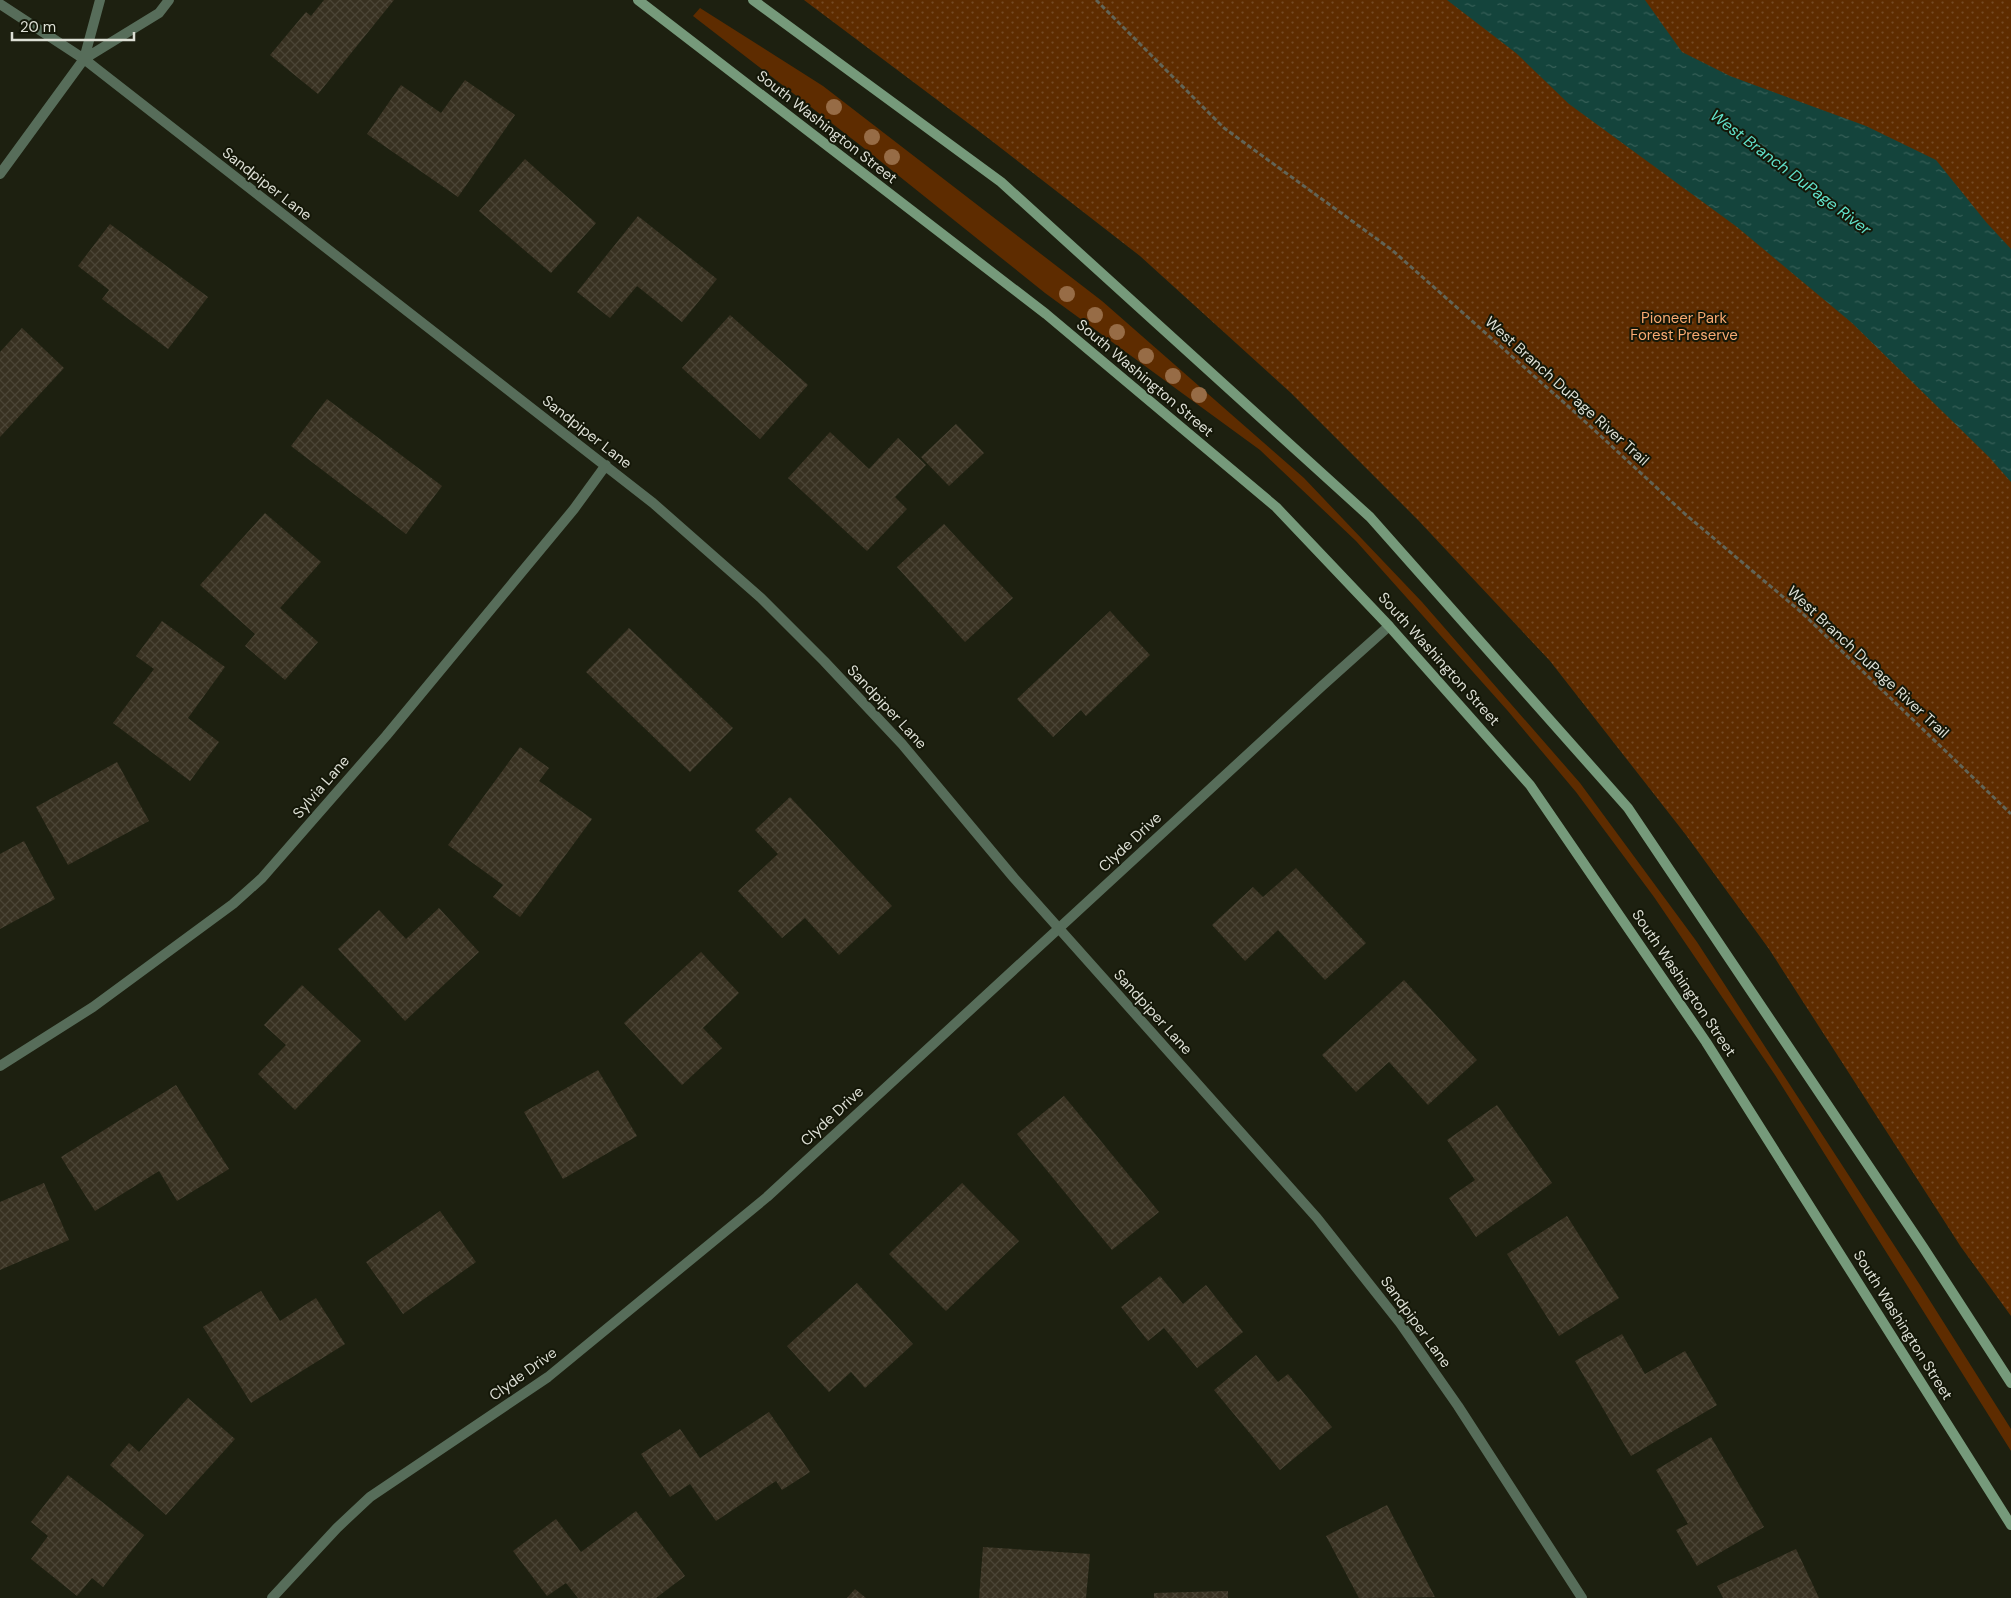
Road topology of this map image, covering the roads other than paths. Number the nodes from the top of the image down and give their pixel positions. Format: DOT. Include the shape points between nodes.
graph roads {
  1 [pos="100,0"];
  2 [pos="169,0"];
  3 [pos="638,0"];
  4 [pos="753,0"];
  5 [pos="0,4"];
  6 [pos="84,59"];
  7 [pos="0,174"];
  8 [pos="606,465"];
  9 [pos="1390,626"];
  10 [pos="1060,927"];
  11 [pos="0,1066"];
  12 [pos="2011,1383"];
  13 [pos="2011,1525"];
  14 [pos="272,1598"];
  15 [pos="1582,1598"];
  1 -- 6 [label="street"];
  2 -- 6 [label="street" via="159,13"];
  3 -- 9 [label="main road, South Washington Street" via="1046,314 1276,507"];
  4 -- 12 [label="main road" via="1001,182 1370,517 1628,808"];
  5 -- 6 [label="street, Sandpiper Lane"];
  6 -- 7 [label="street"];
  6 -- 8 [label="street, Sandpiper Lane"];
  8 -- 10 [label="street, Sandpiper Lane" via="761,598 824,661 902,744 1014,878"];
  8 -- 11 [label="street, Sylvia Lane" via="574,509 392,728 262,878 233,904 93,1007"];
  9 -- 10 [label="street, Clyde Drive"];
  9 -- 13 [label="main road, South Washington Street" via="1536,793 1706,1042"];
  10 -- 14 [label="street, Clyde Drive" via="767,1197 548,1377 370,1497"];
  10 -- 15 [label="street, Sandpiper Lane" via="1317,1218 1400,1323 1458,1406"];
}
